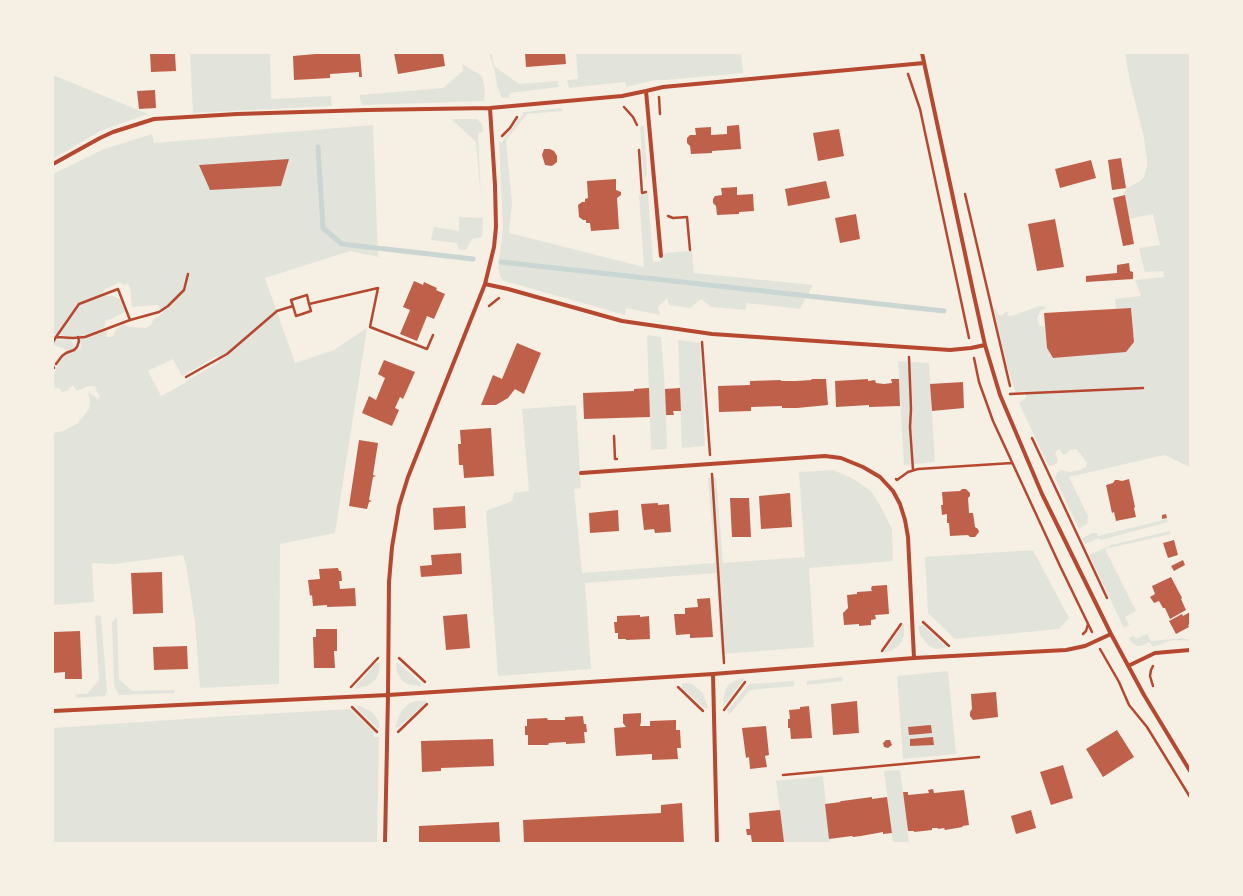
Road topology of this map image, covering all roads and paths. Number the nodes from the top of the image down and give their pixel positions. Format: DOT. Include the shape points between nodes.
graph roads {
  1 [pos="922,53"];
  2 [pos="924,63"];
  3 [pos="659,88"];
  4 [pos="646,91"];
  5 [pos="622,96"];
  6 [pos="518,105"];
  7 [pos="490,108"];
  8 [pos="935,118"];
  9 [pos="649,120"];
  10 [pos="923,122"];
  11 [pos="638,129"];
  12 [pos="492,138"];
  13 [pos="639,143"];
  14 [pos="53,164"];
  15 [pos="656,191"];
  16 [pos="964,192"];
  17 [pos="667,211"];
  18 [pos="690,250"];
  19 [pos="661,256"];
  20 [pos="188,274"];
  21 [pos="485,284"];
  22 [pos="308,304"];
  23 [pos="293,306"];
  24 [pos="130,320"];
  25 [pos="433,335"];
  26 [pos="56,337"];
  27 [pos="78,337"];
  28 [pos="701,340"];
  29 [pos="53,342"];
  30 [pos="985,345"];
  31 [pos="908,355"];
  32 [pos="56,364"];
  33 [pos="186,377"];
  34 [pos="1143,388"];
  35 [pos="1000,394"];
  36 [pos="1012,394"];
  37 [pos="1013,399"];
  38 [pos="1030,435"];
  39 [pos="711,464"];
  40 [pos="913,470"];
  41 [pos="581,473"];
  42 [pos="720,473"];
  43 [pos="712,474"];
  44 [pos="1108,601"];
  45 [pos="1111,634"];
  46 [pos="1190,650"];
  47 [pos="378,651"];
  48 [pos="399,651"];
  49 [pos="1150,655"];
  50 [pos="914,658"];
  51 [pos="724,663"];
  52 [pos="1128,666"];
  53 [pos="713,674"];
  54 [pos="746,681"];
  55 [pos="678,686"];
  56 [pos="1154,689"];
  57 [pos="427,693"];
  58 [pos="388,696"];
  59 [pos="351,697"];
  60 [pos="53,711"];
  61 [pos="703,711"];
  62 [pos="724,711"];
  63 [pos="387,732"];
  64 [pos="979,757"];
  65 [pos="1190,771"];
  66 [pos="783,775"];
  67 [pos="385,843"];
  68 [pos="717,843"];
  1 -- 2 [label="street"];
  2 -- 3 [label="street"];
  2 -- 8 [label="street"];
  3 -- 4 [label="street"];
  3 -- 9 [label="path" via="661,119"];
  4 -- 5 [label="street"];
  4 -- 9 [label="street"];
  5 -- 6 [label="street"];
  5 -- 11 [label="path" via="624,106 635,119"];
  6 -- 7 [label="street"];
  6 -- 12 [label="path" via="519,113 510,128 500,137"];
  7 -- 12 [label="street"];
  7 -- 14 [label="street" via="252,114 154,120 113,132"];
  8 -- 10 [label="path"];
  8 -- 30 [label="street"];
  9 -- 15 [label="street"];
  12 -- 21 [label="street" via="496,227"];
  13 -- 15 [label="path" via="642,193"];
  15 -- 19 [label="street"];
  16 -- 36 [label="path"];
  17 -- 18 [label="path" via="668,216 673,218 687,217"];
  20 -- 24 [label="path" via="184,290 168,306 159,312"];
  21 -- 30 [label="street" via="622,320 712,334 950,350"];
  21 -- 58 [label="street" via="399,506 389,570"];
  22 -- 23 [label="path" via="307,296 291,300"];
  22 -- 23 [label="path" via="311,312 296,316"];
  22 -- 25 [label="path" via="378,288 370,327 426,349"];
  23 -- 33 [label="path" via="277,311 227,354"];
  24 -- 26 [label="path" via="118,289 79,304"];
  24 -- 27 [label="path"];
  26 -- 27 [label="path"];
  26 -- 29 [label="path"];
  27 -- 32 [label="path" via="79,341 74,350 62,356"];
  28 -- 39 [label="path"];
  30 -- 35 [label="street"];
  31 -- 40 [label="path"];
  34 -- 36 [label="path"];
  35 -- 36 [label="path"];
  35 -- 45 [label="street" via="1042,494"];
  36 -- 37 [label="path"];
  38 -- 44 [label="path"];
  39 -- 41 [label="street"];
  39 -- 43 [label="path"];
  39 -- 50 [label="street" via="833,456 849,460 884,480 900,504 907,531"];
  42 -- 43 [label="path"];
  43 -- 51 [label="path"];
  45 -- 50 [label="street" via="1085,646 1068,649"];
  45 -- 52 [label="street"];
  46 -- 49 [label="street"];
  47 -- 59 [label="path" via="378,658 350,687"];
  48 -- 57 [label="path" via="399,658 426,683"];
  49 -- 52 [label="street"];
  49 -- 56 [label="path" via="1154,665 1150,676"];
  50 -- 53 [label="street"];
  52 -- 65 [label="street"];
  53 -- 57 [label="street"];
  53 -- 68 [label="street"];
  54 -- 62 [label="path"];
  55 -- 61 [label="path"];
  57 -- 58 [label="street"];
  57 -- 63 [label="path" via="428,703 398,732"];
  58 -- 59 [label="street"];
  58 -- 63 [label="street"];
  59 -- 60 [label="street"];
  59 -- 63 [label="path" via="352,707 378,733"];
  63 -- 67 [label="street"];
  64 -- 66 [label="path"];
}
